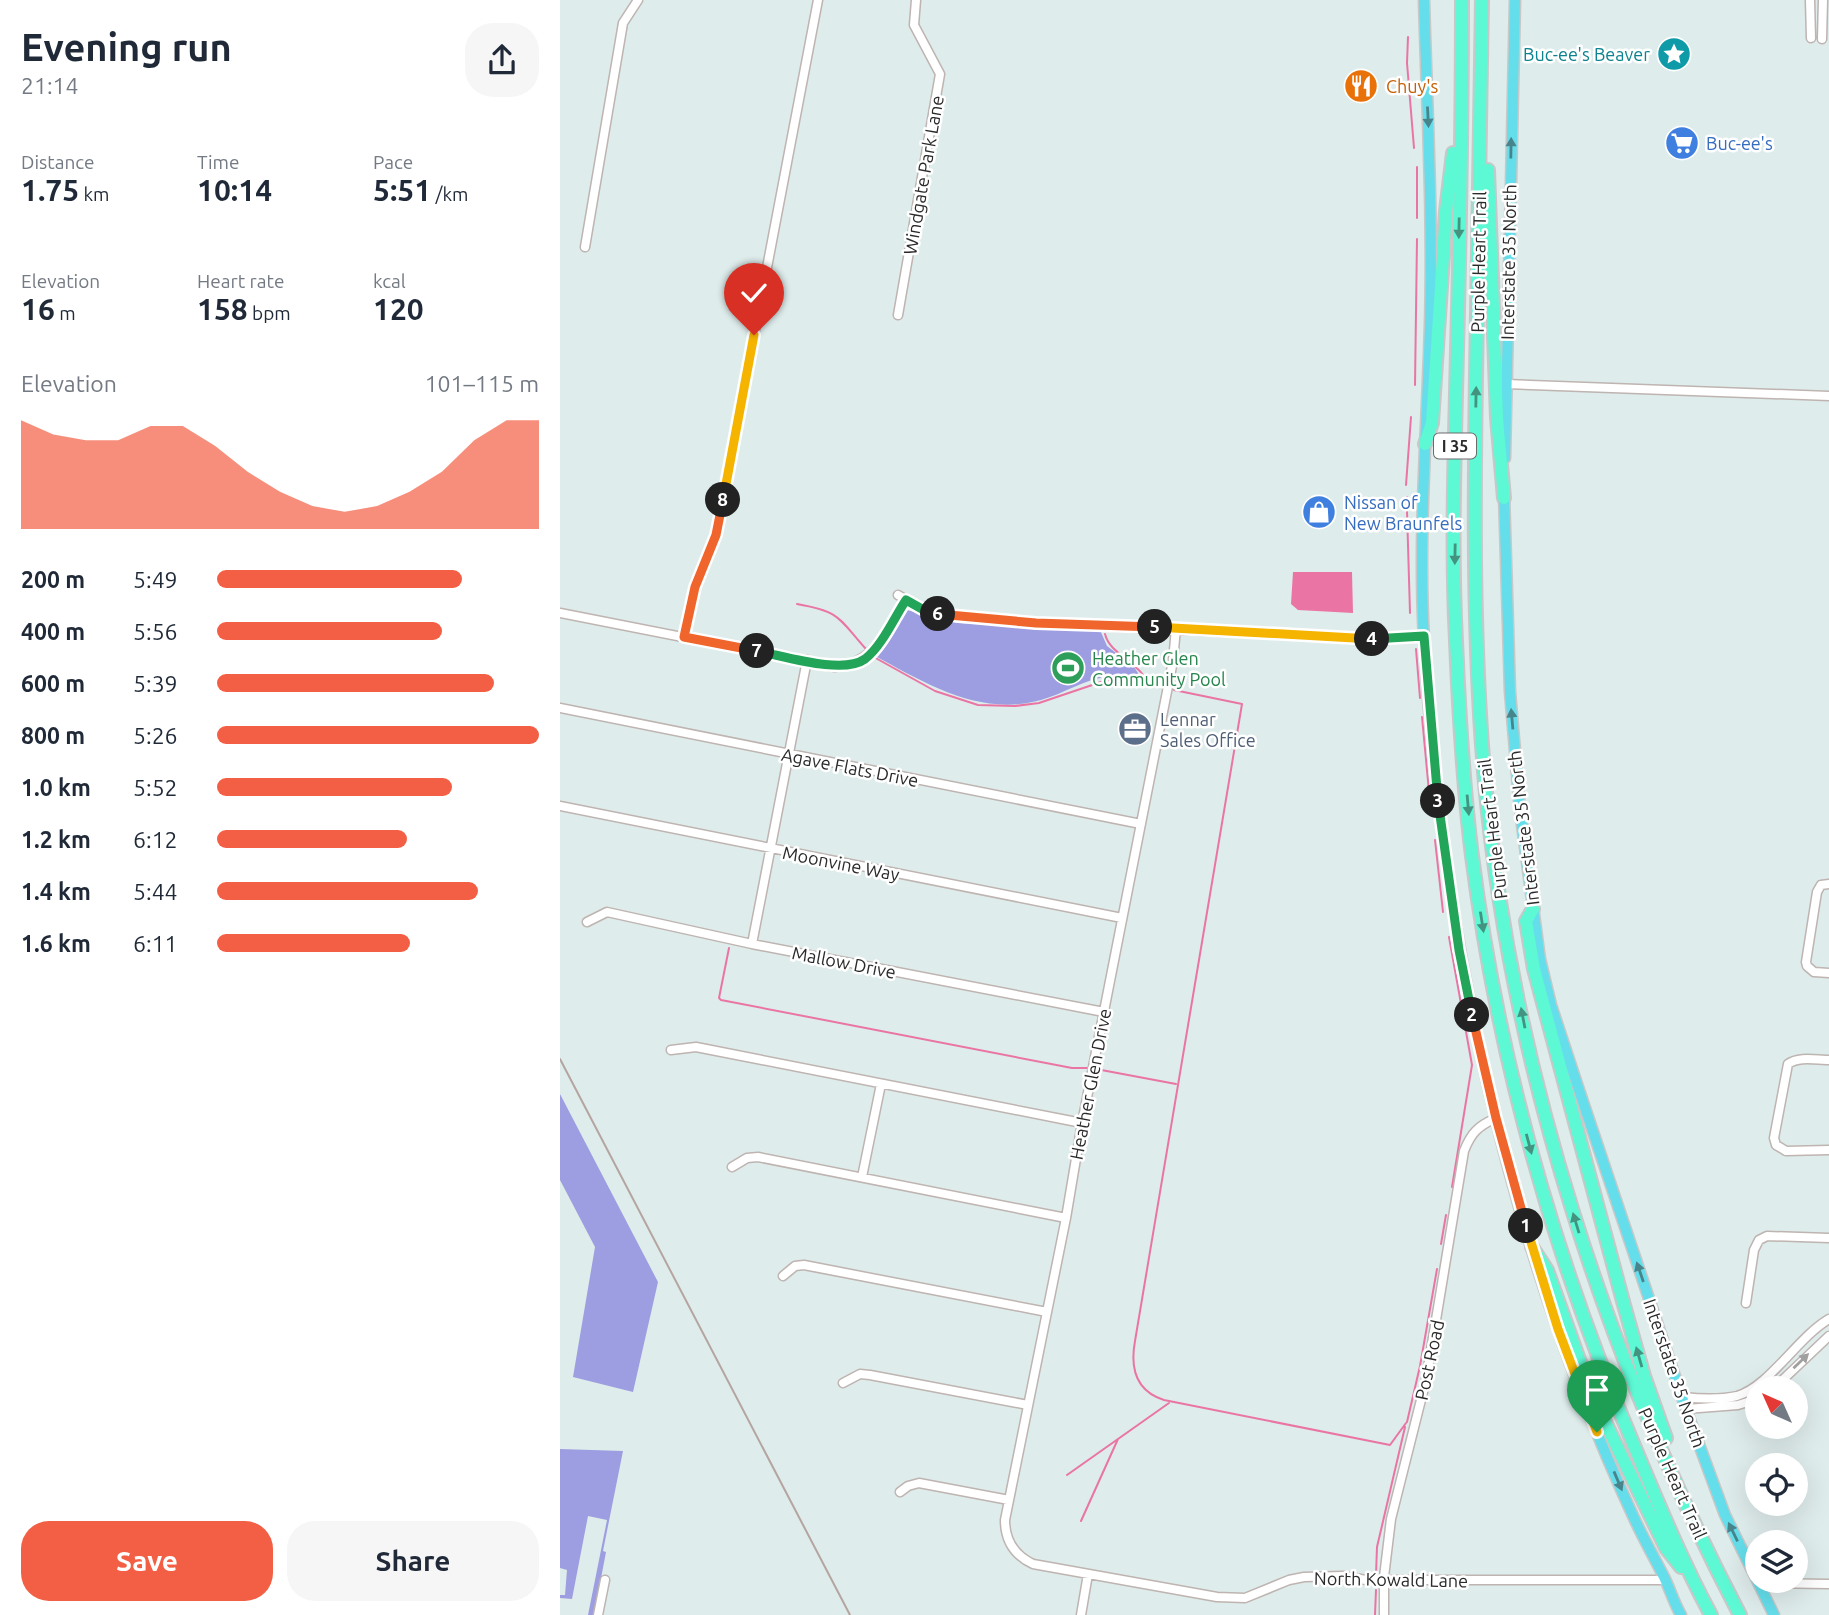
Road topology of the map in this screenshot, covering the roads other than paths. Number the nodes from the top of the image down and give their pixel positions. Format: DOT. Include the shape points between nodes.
graph roads {
  1 [pos="638,0"];
  2 [pos="818,0"];
  3 [pos="916,0"];
  4 [pos="1424,0"];
  5 [pos="1462,0"];
  6 [pos="1483,0"];
  7 [pos="1515,0"];
  8 [pos="1810,0"];
  9 [pos="1823,0"];
  10 [pos="1462,37"];
  11 [pos="1811,37"];
  12 [pos="1822,38"];
  13 [pos="585,247"];
  14 [pos="898,315"];
  15 [pos="1506,384"];
  16 [pos="1829,396"];
  17 [pos="1425,444"];
  18 [pos="1504,498"];
  19 [pos="898,595"];
  20 [pos="906,600"];
  21 [pos="560,613"];
  22 [pos="1176,628"];
  23 [pos="1424,636"];
  24 [pos="684,637"];
  25 [pos="807,660"];
  26 [pos="560,708"];
  27 [pos="788,755"];
  28 [pos="560,806"];
  29 [pos="1141,824"];
  30 [pos="770,849"];
  31 [pos="1829,884"];
  32 [pos="1533,909"];
  33 [pos="1122,918"];
  34 [pos="587,922"];
  35 [pos="752,944"];
  36 [pos="1829,973"];
  37 [pos="1104,1012"];
  38 [pos="671,1049"];
  39 [pos="1829,1060"];
  40 [pos="881,1084"];
  41 [pos="1496,1118"];
  42 [pos="1082,1123"];
  43 [pos="1829,1150"];
  44 [pos="732,1167"];
  45 [pos="862,1177"];
  46 [pos="1066,1217"];
  47 [pos="1829,1238"];
  48 [pos="1532,1247"];
  49 [pos="783,1276"];
  50 [pos="1746,1303"];
  51 [pos="1047,1312"];
  52 [pos="1829,1319"];
  53 [pos="1829,1336"];
  54 [pos="1787,1376"];
  55 [pos="844,1383"];
  56 [pos="1683,1398"];
  57 [pos="1745,1403"];
  58 [pos="1028,1405"];
  59 [pos="1686,1409"];
  60 [pos="900,1492"];
  61 [pos="1009,1500"];
  62 [pos="1007,1539"];
  63 [pos="1745,1556"];
  64 [pos="1088,1574"];
  65 [pos="1384,1579"];
  66 [pos="605,1580"];
  67 [pos="1666,1580"];
  68 [pos="1692,1581"];
  69 [pos="1808,1584"];
  70 [pos="1829,1584"];
  71 [pos="1763,1593"];
  72 [pos="1734,1602"];
  73 [pos="598,1615"];
  74 [pos="1081,1615"];
  75 [pos="1384,1615"];
  76 [pos="1681,1615"];
  77 [pos="1711,1615"];
  78 [pos="1740,1615"];
  79 [pos="1774,1615"];
  1 -- 13 [label="street" via="623,23"];
  2 -- 24 [label="street" via="716,535 695,587"];
  3 -- 14 [label="street, Windgate Park Lane" via="914,25 940,74"];
  4 -- 17 [label="main road, one-way" via="1432,179"];
  5 -- 10 [label="highway, Purple Heart Trail / I 35"];
  6 -- 18 [label="highway" via="1488,65 1488,222"];
  72 -- 6 [label="highway, Purple Heart Trail / I 35, one-way" via="1679,1491 1632,1379 1579,1232 1538,1084 1502,911 1486,786 1474,599"];
  15 -- 7 [label="main road, Interstate 35 North, one-way"];
  8 -- 11 [label="street"];
  9 -- 12 [label="street"];
  10 -- 17 [label="highway" via="1432,423"];
  10 -- 68 [label="highway, Purple Heart Trail / I 35, one-way" via="1455,612 1473,865 1504,1038 1548,1207 1608,1384"];
  15 -- 16 [label="street"];
  15 -- 18 [label="main road, Interstate 35 North"];
  17 -- 23 [label="main road"];
  32 -- 18 [label="main road, Interstate 35 North, one-way" via="1510,692"];
  19 -- 20 [label="street"];
  20 -- 22 [label="street" via="939,615"];
  20 -- 25 [label="street" via="866,658 835,667"];
  21 -- 24 [label="street"];
  22 -- 23 [label="street" via="1373,639"];
  22 -- 29 [label="street, Heather Glen Drive"];
  23 -- 41 [label="main road" via="1447,868 1470,1004"];
  24 -- 25 [label="street"];
  25 -- 27 [label="street"];
  26 -- 27 [label="street, Agave Flats Drive"];
  27 -- 29 [label="street, Agave Flats Drive"];
  27 -- 30 [label="street"];
  28 -- 30 [label="street, Moonvine Way"];
  29 -- 33 [label="street, Heather Glen Drive"];
  30 -- 33 [label="street, Moonvine Way"];
  30 -- 35 [label="street"];
  31 -- 36 [label="street" via="1821,885 1817,892 1806,958 1814,972"];
  56 -- 32 [label="main road, Interstate 35 North, one-way" via="1551,1005"];
  72 -- 32 [label="highway, one-way" via="1735,1590 1686,1488 1644,1376 1534,969 1526,921"];
  33 -- 37 [label="street, Heather Glen Drive"];
  34 -- 35 [label="street, Mallow Drive" via="607,912"];
  35 -- 37 [label="street, Mallow Drive"];
  37 -- 42 [label="street, Heather Glen Drive"];
  38 -- 40 [label="street" via="696,1047"];
  39 -- 43 [label="street" via="1803,1059 1788,1064 1774,1138 1786,1151"];
  40 -- 42 [label="street"];
  40 -- 45 [label="street"];
  41 -- 48 [label="main road"];
  41 -- 65 [label="street, Post Road" via="1470,1135 1464,1151 1428,1367 1391,1519"];
  42 -- 46 [label="street, Heather Glen Drive"];
  44 -- 45 [label="street" via="758,1157"];
  45 -- 46 [label="street"];
  46 -- 51 [label="street, Heather Glen Drive"];
  47 -- 50 [label="street" via="1767,1236 1759,1240"];
  48 -- 67 [label="main road, one-way" via="1597,1432"];
  48 -- 68 [label="highway" via="1548,1270 1591,1392 1616,1447 1666,1548"];
  49 -- 51 [label="street" via="804,1265"];
  51 -- 58 [label="street, Heather Glen Drive"];
  52 -- 56 [label="street" via="1746,1392 1703,1400"];
  54 -- 53 [label="street, one-way"];
  55 -- 58 [label="street" via="860,1374 870,1375"];
  56 -- 59 [label="main road, Interstate 35 North"];
  57 -- 59 [label="street"];
  58 -- 61 [label="street, Heather Glen Drive"];
  63 -- 59 [label="main road, Interstate 35 North, one-way"];
  60 -- 61 [label="street" via="919,1483"];
  61 -- 62 [label="street, Heather Glen Drive"];
  62 -- 64 [label="street, North Kowald Lane" via="1033,1564"];
  64 -- 65 [label="street, North Kowald Lane" via="1245,1598 1304,1577"];
  64 -- 74 [label="street"];
  65 -- 67 [label="street, North Kowald Lane"];
  65 -- 75 [label="street, Post Road"];
  66 -- 73 [label="street"];
  67 -- 76 [label="main road"];
  68 -- 77 [label="highway, Purple Heart Trail / I 35"];
  69 -- 70 [label="street"];
  71 -- 79 [label="main road, Interstate 35 North"];
  72 -- 78 [label="highway, Purple Heart Trail / I 35"];
}
